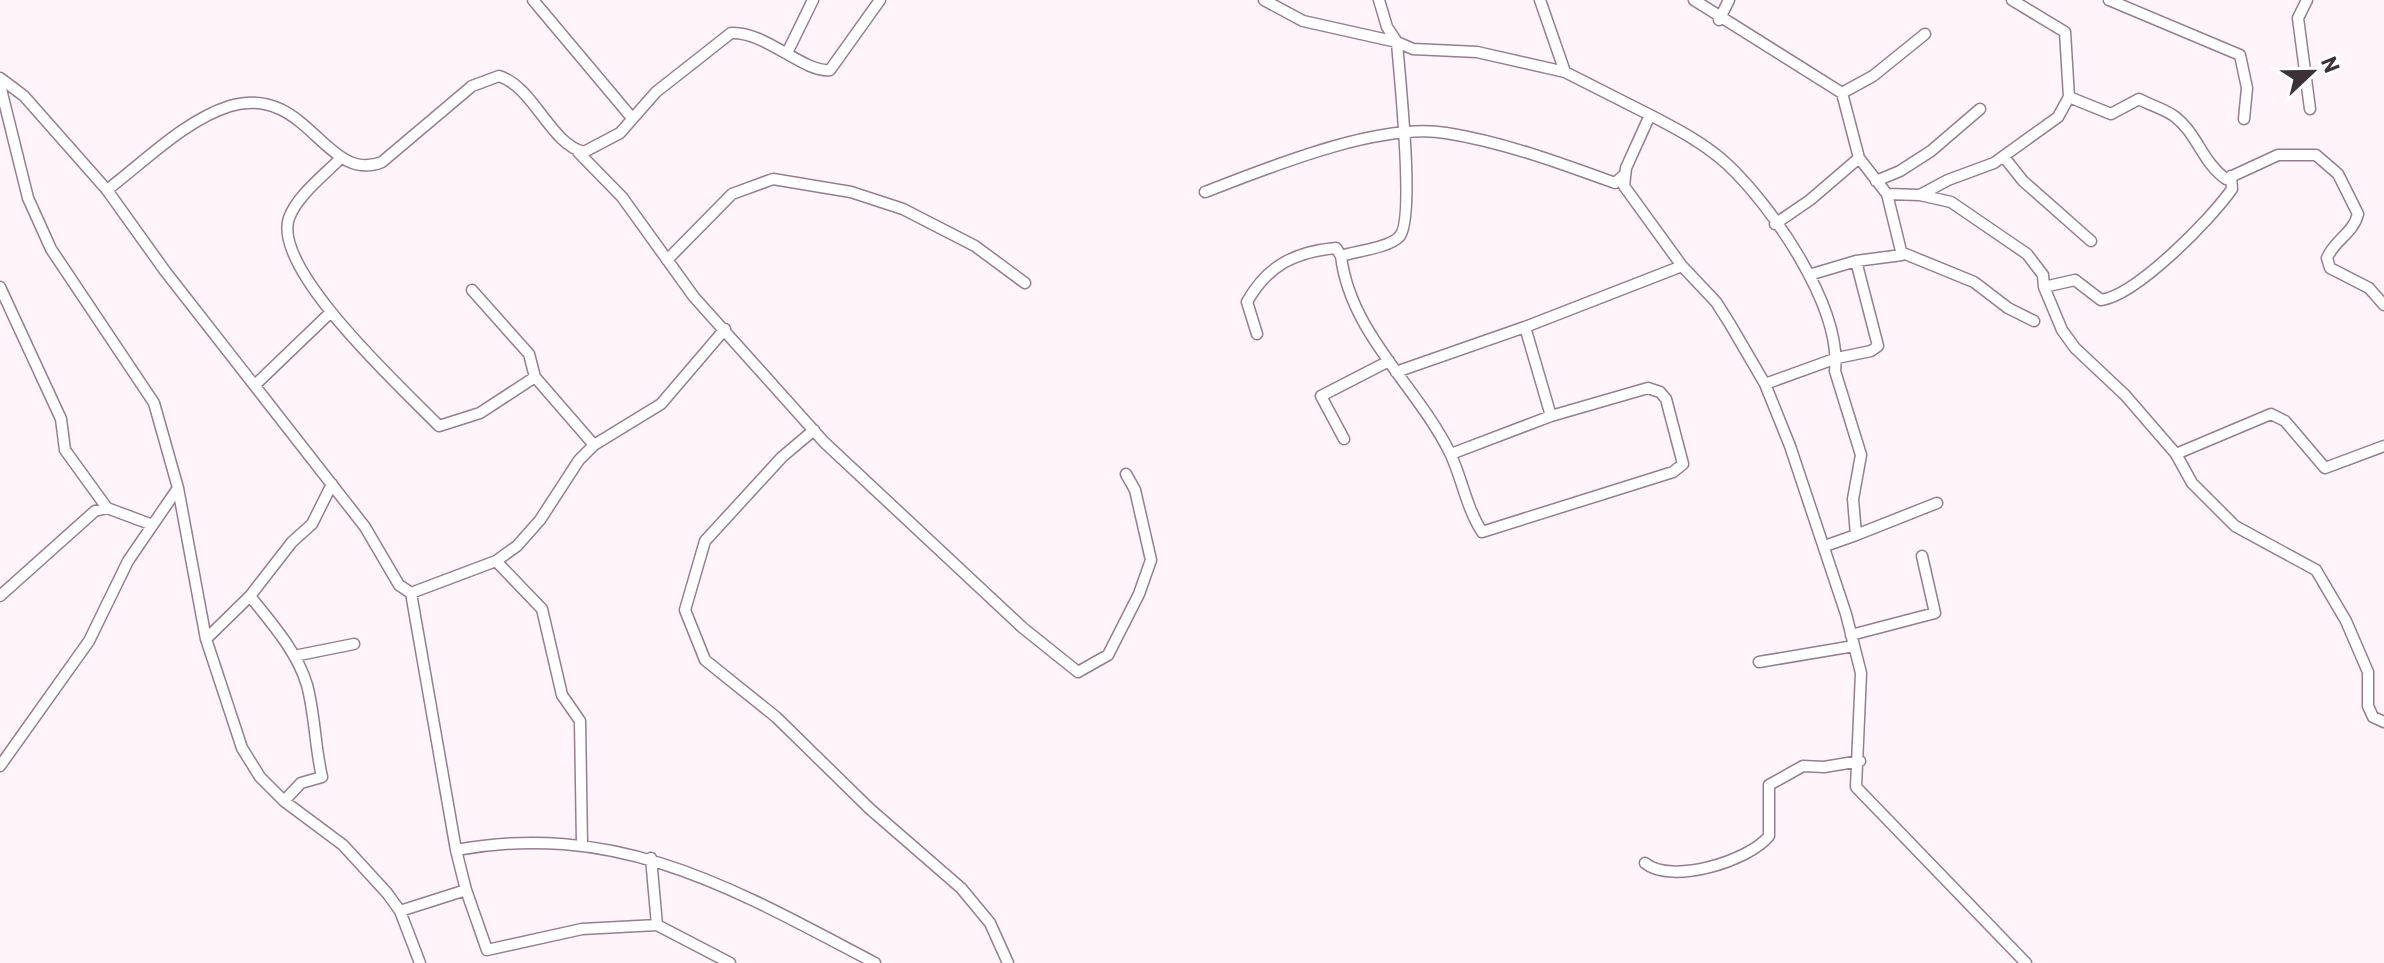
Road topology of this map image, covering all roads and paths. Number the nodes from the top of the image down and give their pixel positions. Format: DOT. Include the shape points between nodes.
graph roads {
  1 [pos="533,0"];
  2 [pos="813,0"];
  3 [pos="880,0"];
  4 [pos="1264,0"];
  5 [pos="1379,0"];
  6 [pos="1540,0"];
  7 [pos="1694,0"];
  8 [pos="1729,0"];
  9 [pos="2012,0"];
  10 [pos="2109,0"];
  11 [pos="2307,0"];
  12 [pos="1719,20"];
  13 [pos="1925,34"];
  14 [pos="1397,42"];
  15 [pos="788,51"];
  16 [pos="1565,72"];
  17 [pos="0,78"];
  18 [pos="0,85"];
  19 [pos="1842,93"];
  20 [pos="2069,97"];
  21 [pos="1980,109"];
  22 [pos="2310,109"];
  23 [pos="1650,115"];
  24 [pos="632,118"];
  25 [pos="2244,119"];
  26 [pos="1403,134"];
  27 [pos="576,151"];
  28 [pos="2004,157"];
  29 [pos="341,158"];
  30 [pos="1859,158"];
  31 [pos="1624,175"];
  32 [pos="2231,176"];
  33 [pos="1876,181"];
  34 [pos="107,190"];
  35 [pos="1205,192"];
  36 [pos="1887,194"];
  37 [pos="1920,195"];
  38 [pos="1775,224"];
  39 [pos="2091,241"];
  40 [pos="1903,253"];
  41 [pos="1341,256"];
  42 [pos="667,260"];
  43 [pos="1856,261"];
  44 [pos="1682,266"];
  45 [pos="1809,275"];
  46 [pos="1025,283"];
  47 [pos="0,287"];
  48 [pos="2044,287"];
  49 [pos="472,290"];
  50 [pos="2384,305"];
  51 [pos="331,312"];
  52 [pos="2034,321"];
  53 [pos="1525,327"];
  54 [pos="725,329"];
  55 [pos="1257,334"];
  56 [pos="1837,358"];
  57 [pos="1389,361"];
  58 [pos="1396,372"];
  59 [pos="535,377"];
  60 [pos="1765,384"];
  61 [pos="255,385"];
  62 [pos="1551,416"];
  63 [pos="814,430"];
  64 [pos="1344,439"];
  65 [pos="594,445"];
  66 [pos="2384,446"];
  67 [pos="1451,454"];
  68 [pos="2176,454"];
  69 [pos="1126,474"];
  70 [pos="332,484"];
  71 [pos="178,488"];
  72 [pos="1937,503"];
  73 [pos="107,508"];
  74 [pos="150,524"];
  75 [pos="1856,535"];
  76 [pos="1825,546"];
  77 [pos="1922,556"];
  78 [pos="496,561"];
  79 [pos="411,593"];
  80 [pos="0,596"];
  81 [pos="250,596"];
  82 [pos="206,639"];
  83 [pos="1853,641"];
  84 [pos="354,644"];
  85 [pos="294,656"];
  86 [pos="1759,662"];
  87 [pos="2384,722"];
  88 [pos="1860,761"];
  89 [pos="0,766"];
  90 [pos="284,801"];
  91 [pos="582,844"];
  92 [pos="456,850"];
  93 [pos="651,858"];
  94 [pos="1645,863"];
  95 [pos="466,890"];
  96 [pos="400,911"];
  97 [pos="657,925"];
  98 [pos="718,959"];
  99 [pos="420,963"];
  100 [pos="730,963"];
  101 [pos="875,963"];
  102 [pos="1008,963"];
  103 [pos="2026,963"];
  1 -- 24 [label="street"];
  2 -- 15 [label="street"];
  3 -- 15 [label="street" via="830,70 816,70"];
  4 -- 14 [label="street" via="1303,21"];
  5 -- 14 [label="street"];
  6 -- 16 [label="street"];
  7 -- 12 [label="street"];
  8 -- 12 [label="street"];
  9 -- 20 [label="street" via="2065,32"];
  10 -- 25 [label="street" via="2240,55 2247,88"];
  11 -- 22 [label="street" via="2298,18"];
  12 -- 19 [label="street" via="1786,55"];
  13 -- 19 [label="street" via="1873,76"];
  14 -- 16 [label="street" via="1413,49 1477,52"];
  14 -- 26 [label="street"];
  15 -- 24 [label="street" via="731,33 656,92"];
  16 -- 23 [label="street"];
  17 -- 34 [label="street" via="24,96"];
  18 -- 71 [label="street" via="28,198 66,276 154,403"];
  19 -- 30 [label="street"];
  20 -- 28 [label="street" via="2058,117"];
  20 -- 32 [label="street" via="2111,114 2139,99 2174,116 2208,166 2226,179"];
  21 -- 33 [label="street" via="1931,151"];
  23 -- 31 [label="street"];
  23 -- 38 [label="street" via="1726,164"];
  24 -- 27 [label="street" via="596,148"];
  26 -- 31 [label="street" via="1443,132 1549,159 1615,183"];
  26 -- 35 [label="street" via="1313,151"];
  26 -- 41 [label="street" via="1407,183 1402,235"];
  27 -- 29 [label="street" via="514,82 499,76 472,86 382,162 355,166"];
  27 -- 42 [label="street" via="622,197"];
  28 -- 37 [label="street"];
  28 -- 39 [label="street" via="2023,181"];
  29 -- 34 [label="street" via="290,113 253,102 210,115"];
  29 -- 51 [label="street" via="295,207 286,231 294,258"];
  30 -- 33 [label="street"];
  30 -- 38 [label="street"];
  31 -- 44 [label="street" via="1634,202"];
  32 -- 48 [label="street" via="2232,189 2217,211 2133,285 2101,300 2075,280"];
  32 -- 50 [label="street" via="2278,155 2316,155 2338,174 2358,214 2354,229 2333,244 2327,258 2330,268 2369,288"];
  33 -- 36 [label="street"];
  34 -- 61 [label="street"];
  36 -- 37 [label="street"];
  36 -- 40 [label="street"];
  37 -- 48 [label="street" via="1951,202 2014,243 2037,265"];
  38 -- 45 [label="street"];
  40 -- 43 [label="street"];
  40 -- 52 [label="street" via="1974,282"];
  41 -- 55 [label="street" via="1336,248 1319,250 1278,265 1260,280 1247,302"];
  41 -- 57 [label="street" via="1351,297"];
  42 -- 46 [label="street" via="732,194 773,179 851,192 903,209 975,246"];
  42 -- 54 [label="street"];
  43 -- 45 [label="street"];
  43 -- 56 [label="street" via="1878,346"];
  44 -- 53 [label="street"];
  44 -- 60 [label="street" via="1716,302"];
  45 -- 56 [label="street"];
  47 -- 73 [label="street" via="61,419 65,450"];
  48 -- 68 [label="street" via="2075,348"];
  49 -- 59 [label="street" via="529,354"];
  51 -- 59 [label="street" via="439,426 480,413"];
  51 -- 61 [label="street"];
  53 -- 58 [label="street"];
  53 -- 62 [label="street"];
  54 -- 63 [label="street"];
  54 -- 65 [label="street" via="661,404"];
  56 -- 60 [label="street"];
  56 -- 75 [label="street" via="1835,371 1861,455 1853,499"];
  57 -- 58 [label="street"];
  57 -- 64 [label="street" via="1321,396"];
  58 -- 67 [label="street"];
  59 -- 65 [label="street"];
  60 -- 76 [label="street"];
  61 -- 70 [label="street"];
  62 -- 67 [label="street"];
  62 -- 67 [label="street" via="1655,389 1671,410 1683,464 1673,472 1482,532"];
  63 -- 69 [label="street" via="1023,628 1078,672 1108,655 1151,560 1135,490"];
  63 -- 102 [label="street" via="705,541 685,610 705,660 776,717 961,888 990,923"];
  65 -- 78 [label="street" via="540,520"];
  66 -- 68 [label="street" via="2325,468 2285,421 2271,414"];
  68 -- 87 [label="street" via="2192,483 2235,526 2316,570 2368,672 2368,706 2373,717"];
  70 -- 79 [label="street" via="399,585"];
  70 -- 81 [label="street" via="312,524"];
  71 -- 74 [label="street"];
  71 -- 82 [label="street"];
  72 -- 75 [label="street"];
  73 -- 74 [label="street"];
  73 -- 80 [label="street" via="85,518"];
  74 -- 89 [label="street" via="89,641"];
  75 -- 76 [label="street"];
  76 -- 83 [label="street"];
  77 -- 83 [label="street" via="1935,613"];
  78 -- 79 [label="street"];
  78 -- 91 [label="street" via="542,609 562,695 580,721"];
  79 -- 92 [label="street"];
  81 -- 82 [label="street"];
  81 -- 85 [label="street"];
  82 -- 90 [label="street" via="242,748"];
  83 -- 86 [label="street"];
  83 -- 88 [label="street" via="1861,683"];
  84 -- 85 [label="street"];
  85 -- 90 [label="street" via="306,683 322,777 301,783"];
  88 -- 94 [label="street" via="1803,766 1769,785 1769,836 1735,858 1696,871 1660,872"];
  88 -- 103 [label="street" via="1856,787"];
  90 -- 96 [label="street" via="343,845"];
  91 -- 92 [label="street" via="548,841"];
  91 -- 93 [label="street"];
  92 -- 95 [label="street"];
  93 -- 97 [label="street"];
  93 -- 101 [label="street" via="767,906"];
  95 -- 96 [label="street"];
  95 -- 97 [label="street" via="487,950 582,929"];
  96 -- 99 [label="street"];
  97 -- 98 [label="street"];
  98 -- 100 [label="street"];
}
